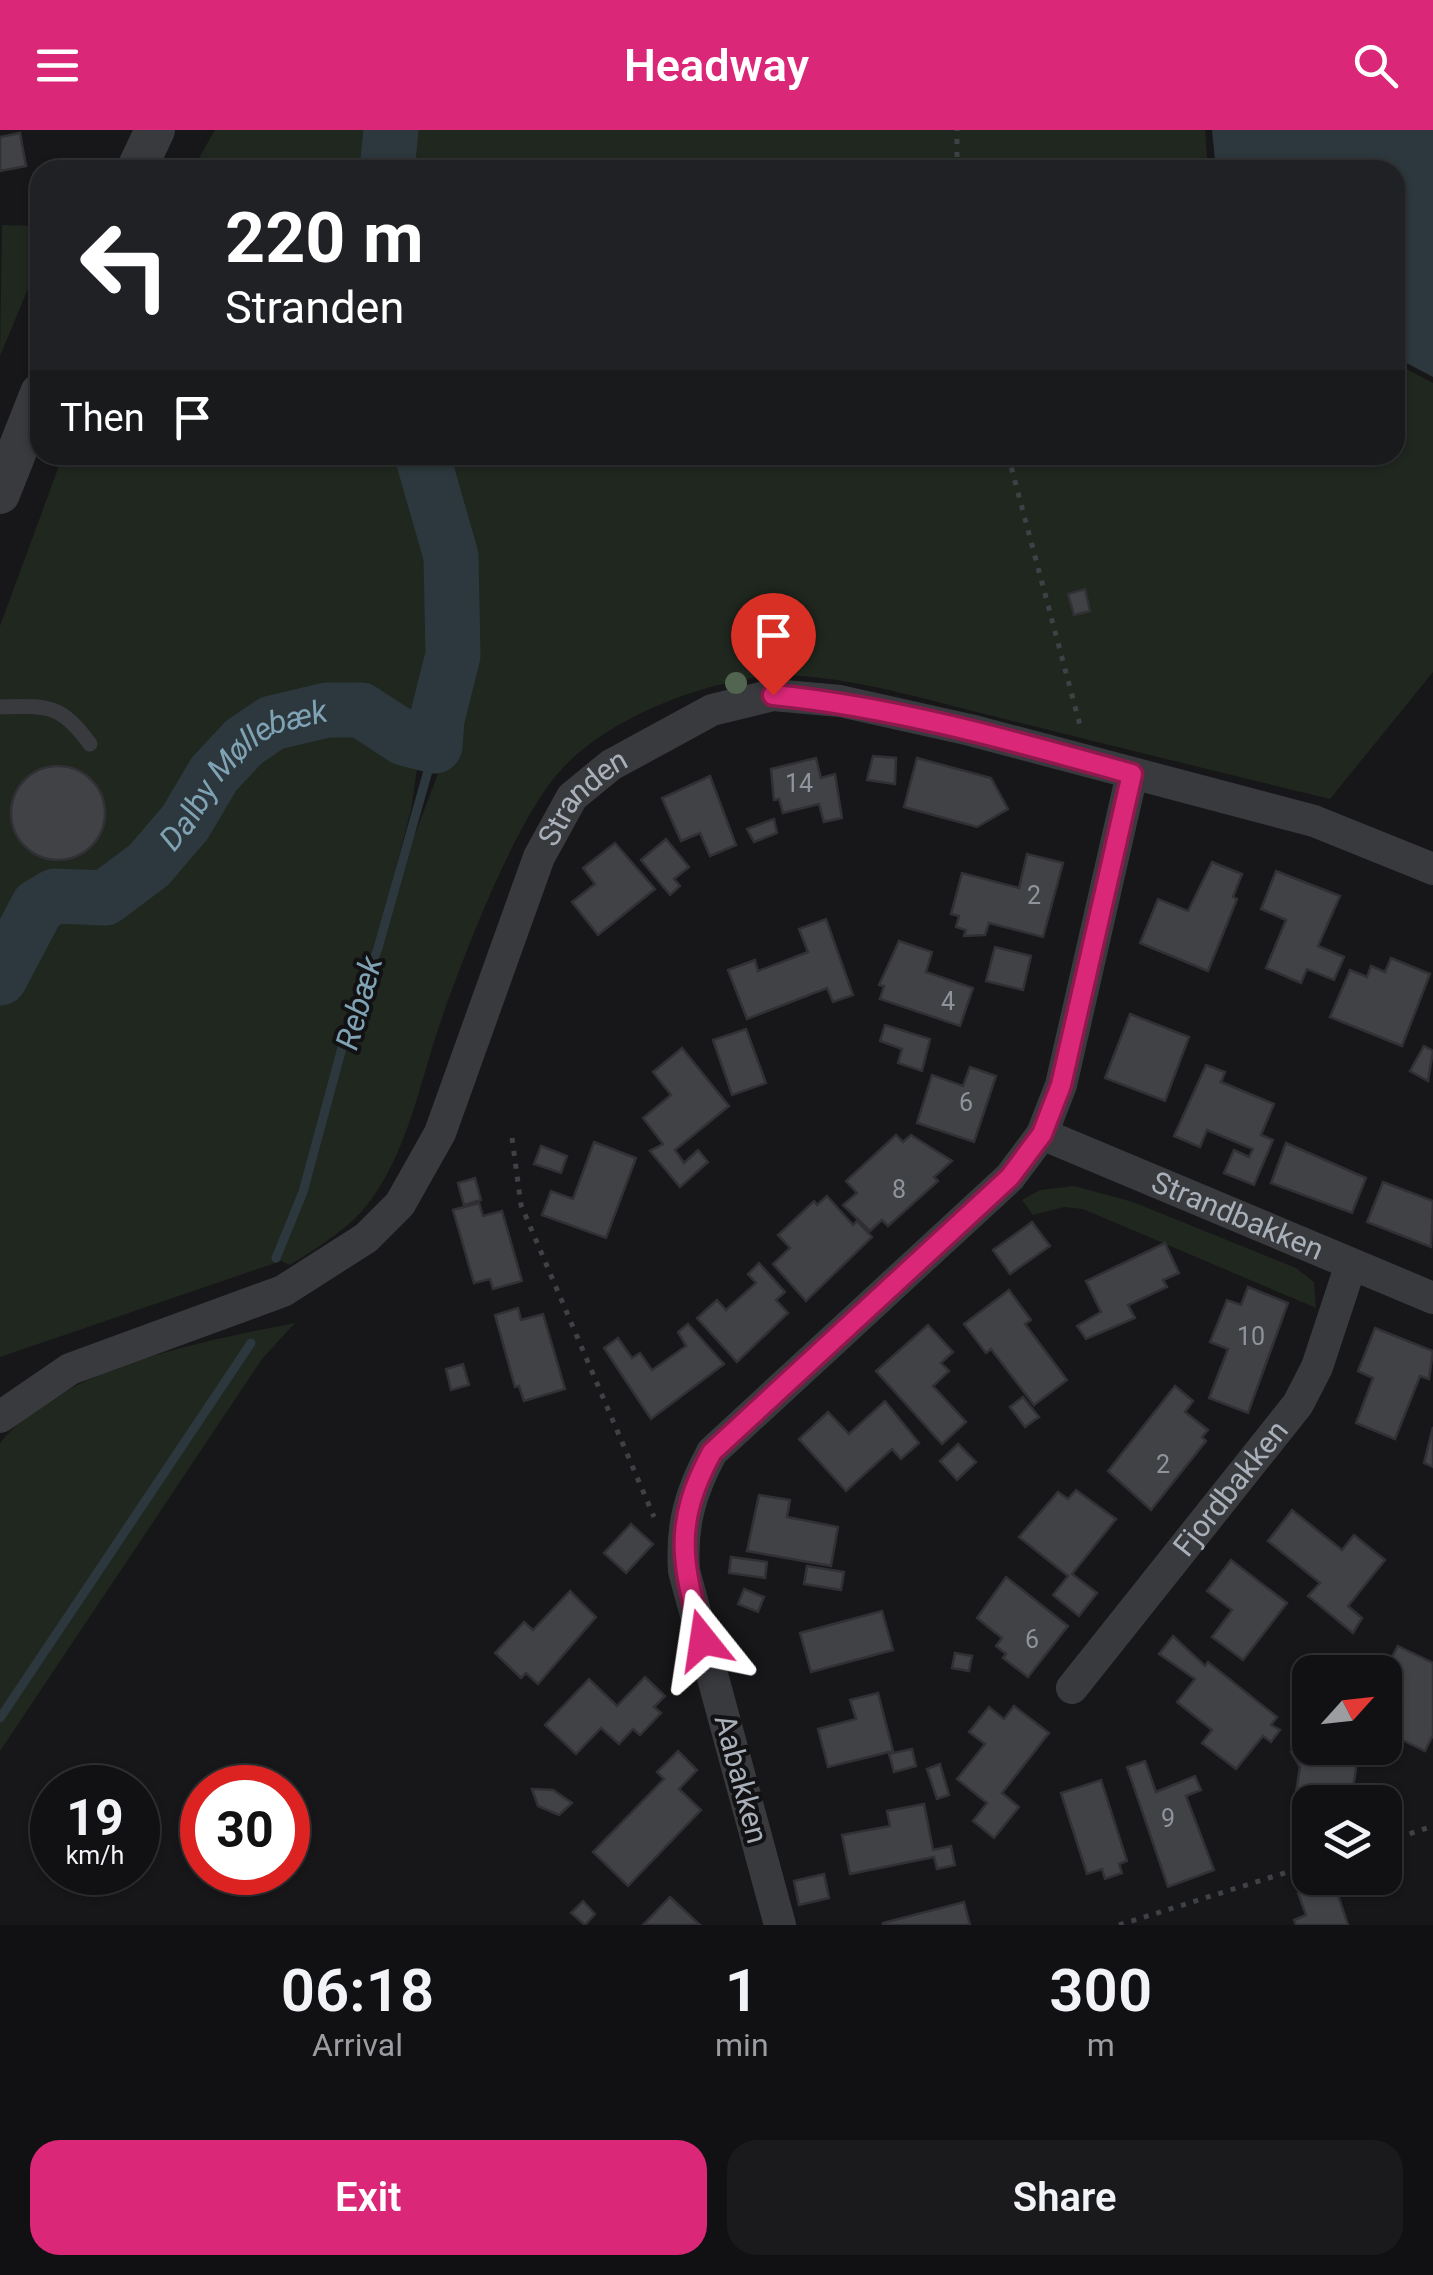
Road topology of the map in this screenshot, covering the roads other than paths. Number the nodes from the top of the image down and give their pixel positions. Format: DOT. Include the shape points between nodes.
graph roads {
  1 [pos="155,130"];
  2 [pos="141,160"];
  3 [pos="30,419"];
  4 [pos="0,494"];
  5 [pos="0,707"];
  6 [pos="90,744"];
  7 [pos="1132,774"];
  8 [pos="1433,870"];
  9 [pos="1042,1134"];
  10 [pos="1350,1267"];
  11 [pos="1433,1298"];
  12 [pos="0,1417"];
  13 [pos="1072,1688"];
  14 [pos="780,1925"];
  1 -- 2 [label="street"];
  3 -- 4 [label="street"];
  5 -- 6 [label="lane" via="45,704 73,721"];
  7 -- 8 [label="street, Stranden" via="1314,821"];
  7 -- 9 [label="street, Aabakken" via="1061,1085"];
  7 -- 12 [label="street, Stranden" via="840,701 773,695 712,710 662,734 572,797 539,857 440,1133 394,1210 366,1238 283,1291 70,1370"];
  9 -- 10 [label="street, Strandbakken"];
  9 -- 14 [label="street, Aabakken" via="1010,1177 712,1452 691,1490 682,1533 684,1571"];
  10 -- 11 [label="street, Strandbakken"];
  10 -- 13 [label="street, Fjordbakken" via="1318,1366 1298,1404"];
}
